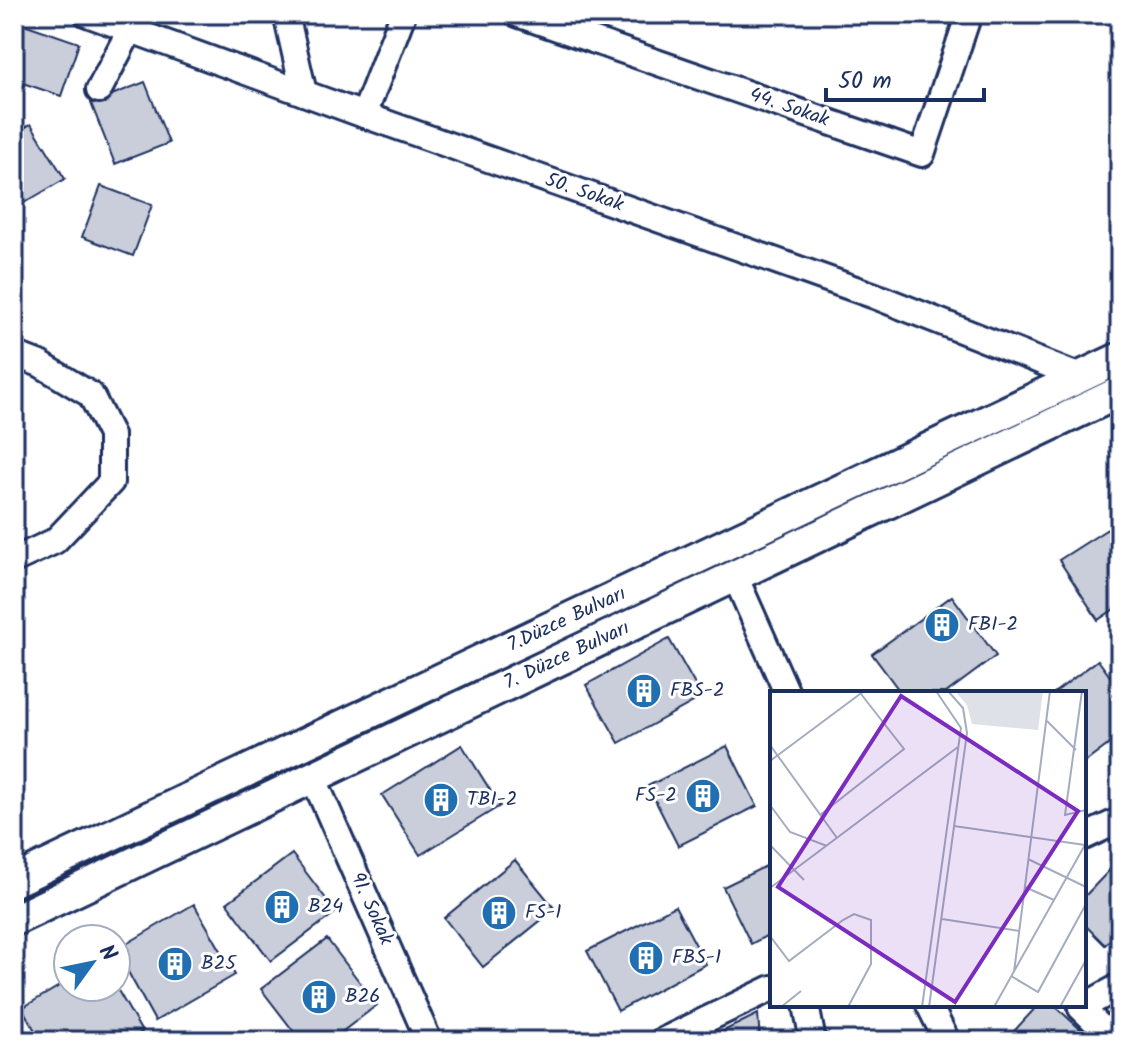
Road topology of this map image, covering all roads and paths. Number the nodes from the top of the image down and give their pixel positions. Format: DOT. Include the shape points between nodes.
graph roads {
  1 [pos="87,14"];
  2 [pos="286,14"];
  3 [pos="403,14"];
  4 [pos="517,14"];
  5 [pos="969,14"];
  6 [pos="130,22"];
  7 [pos="99,90"];
  8 [pos="304,93"];
  9 [pos="364,115"];
  10 [pos="14,354"];
  11 [pos="1120,358"];
  12 [pos="1080,377"];
  13 [pos="1120,392"];
  14 [pos="14,560"];
  15 [pos="735,576"];
  16 [pos="786,691"];
  17 [pos="313,777"];
  18 [pos="1120,820"];
  19 [pos="1086,836"];
  20 [pos="14,881"];
  21 [pos="14,920"];
  22 [pos="1120,986"];
  23 [pos="770,989"];
  24 [pos="1086,1005"];
  25 [pos="806,1007"];
  26 [pos="930,1007"];
  27 [pos="1083,1007"];
  28 [pos="670,1039"];
  29 [pos="429,1041"];
  30 [pos="813,1041"];
  31 [pos="947,1041"];
  32 [pos="1115,1041"];
  1 -- 6 [label="street, 50. Sokak"];
  2 -- 8 [label="street"];
  3 -- 9 [label="street"];
  4 -- 5 [label="street, 44. Sokak" via="922,154"];
  6 -- 7 [label="street"];
  6 -- 8 [label="street, 50. Sokak"];
  8 -- 9 [label="street, 50. Sokak"];
  9 -- 12 [label="street, 50. Sokak" via="875,296"];
  10 -- 14 [label="street" via="91,395 111,435 111,482 55,541"];
  11 -- 12 [label="main road, 7.Düzce Bulvarı"];
  12 -- 20 [label="main road, 7.Düzce Bulvarı"];
  13 -- 15 [label="main road, 7. Düzce Bulvarı"];
  15 -- 16 [label="street"];
  15 -- 17 [label="main road, 7. Düzce Bulvarı"];
  17 -- 21 [label="main road, 7. Düzce Bulvarı"];
  17 -- 29 [label="street, 91. Sokak"];
  18 -- 19 [label="street"];
  22 -- 24 [label="street"];
  23 -- 28 [label="street"];
  25 -- 30 [label="street"];
  26 -- 31 [label="street"];
  27 -- 32 [label="street"];
}
